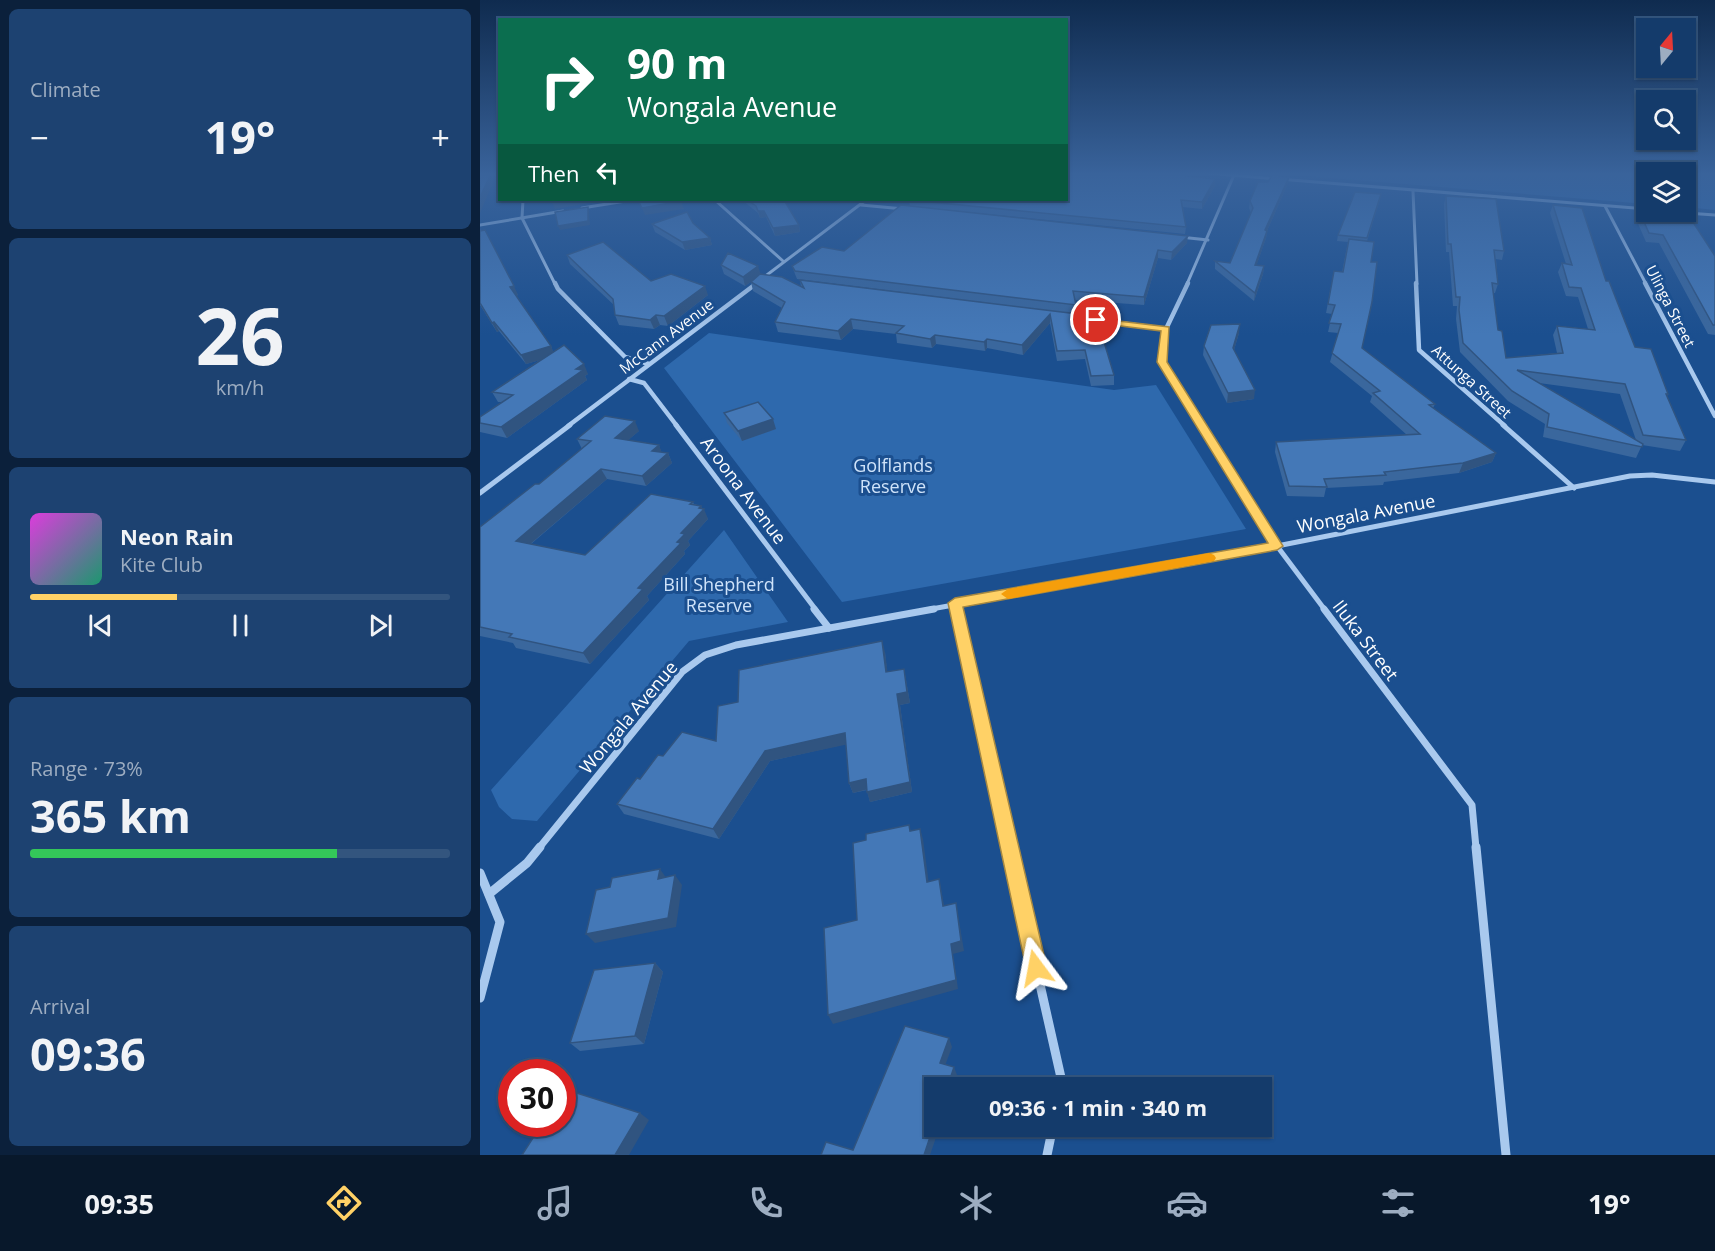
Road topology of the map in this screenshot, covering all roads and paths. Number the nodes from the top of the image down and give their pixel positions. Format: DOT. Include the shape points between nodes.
graph roads {
  1 [pos="527,227"];
  2 [pos="745,227"];
  3 [pos="829,227"];
  4 [pos="1213,227"];
  5 [pos="1414,227"];
  6 [pos="1616,227"];
  7 [pos="1173,236"];
  8 [pos="1208,240"];
  9 [pos="783,261"];
  10 [pos="761,279"];
  11 [pos="768,280"];
  12 [pos="1071,317"];
  13 [pos="1166,329"];
  14 [pos="649,364"];
  15 [pos="629,379"];
  16 [pos="1715,416"];
  17 [pos="1715,482"];
  18 [pos="1574,488"];
  19 [pos="480,493"];
  20 [pos="1277,546"];
  21 [pos="955,603"];
  22 [pos="828,628"];
  23 [pos="480,873"];
  24 [pos="489,894"];
  25 [pos="480,998"];
  26 [pos="1061,1077"];
  27 [pos="1051,1137"];
  28 [pos="1047,1155"];
  29 [pos="1506,1155"];
  1 -- 14 [label="street" via="558,289 625,357"];
  2 -- 9 [label="street"];
  3 -- 9 [label="street, McCann Avenue"];
  4 -- 8 [label="street, Iluka Street"];
  5 -- 18 [label="street, Attunga Street" via="1419,350"];
  6 -- 16 [label="street, Ulinga Street"];
  7 -- 8 [label="street"];
  8 -- 13 [label="street, Iluka Street"];
  9 -- 10 [label="street, McCann Avenue"];
  10 -- 11 [label="street"];
  10 -- 14 [label="street, McCann Avenue"];
  12 -- 13 [label="street"];
  13 -- 20 [label="street, Iluka Street" via="1162,362"];
  14 -- 15 [label="street, McCann Avenue"];
  15 -- 19 [label="street, McCann Avenue"];
  15 -- 22 [label="street, Aroona Avenue" via="644,383"];
  17 -- 18 [label="street, Wongala Avenue" via="1652,475"];
  18 -- 20 [label="street, Wongala Avenue"];
  20 -- 21 [label="street, Wongala Avenue"];
  20 -- 29 [label="street, Iluka Street" via="1472,805"];
  21 -- 22 [label="street, Wongala Avenue"];
  21 -- 26 [label="street"];
  22 -- 24 [label="street, Wongala Avenue" via="736,645 705,655 682,672 527,863"];
  23 -- 24 [label="street"];
  24 -- 25 [label="street" via="500,922"];
  27 -- 28 [label="street"];
}
